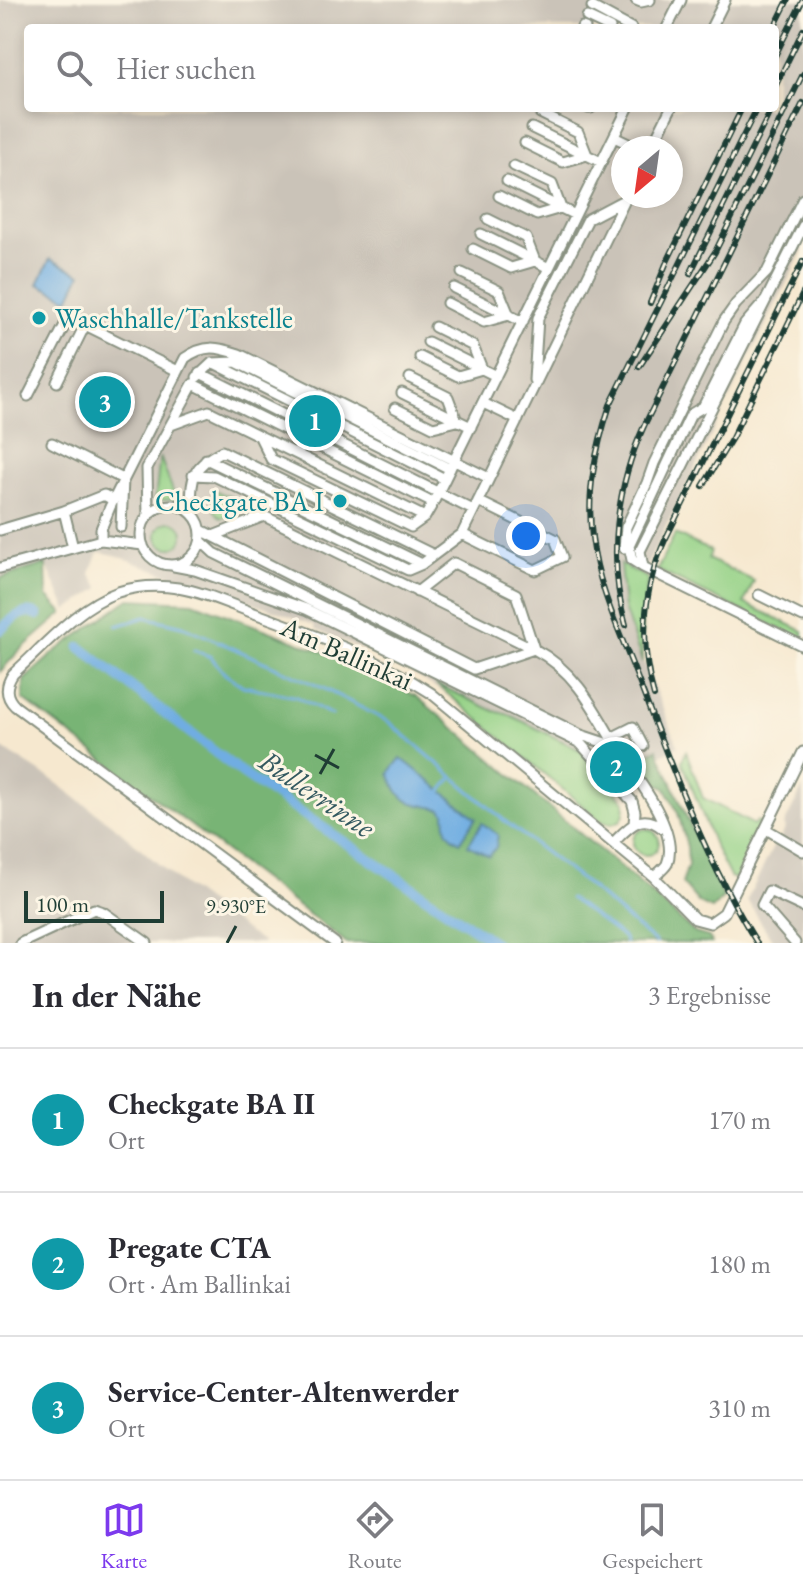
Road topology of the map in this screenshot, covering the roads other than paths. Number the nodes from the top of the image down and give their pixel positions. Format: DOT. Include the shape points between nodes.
graph roads {
  1 [pos="636,0"];
  2 [pos="650,0"];
  3 [pos="725,0"];
  4 [pos="678,1"];
  5 [pos="587,19"];
  6 [pos="607,24"];
  7 [pos="611,24"];
  8 [pos="669,24"];
  9 [pos="713,24"];
  10 [pos="625,112"];
  11 [pos="669,112"];
  12 [pos="532,128"];
  13 [pos="614,136"];
  14 [pos="657,136"];
  15 [pos="611,143"];
  16 [pos="587,155"];
  17 [pos="601,162"];
  18 [pos="507,181"];
  19 [pos="803,199"];
  20 [pos="611,206"];
  21 [pos="561,208"];
  22 [pos="621,208"];
  23 [pos="575,215"];
  24 [pos="803,226"];
  25 [pos="481,234"];
  26 [pos="535,261"];
  27 [pos="549,268"];
  28 [pos="454,288"];
  29 [pos="509,315"];
  30 [pos="523,322"];
  31 [pos="85,325"];
  32 [pos="428,342"];
  33 [pos="212,363"];
  34 [pos="482,369"];
  35 [pos="178,371"];
  36 [pos="200,373"];
  37 [pos="496,376"];
  38 [pos="57,382"];
  39 [pos="193,384"];
  40 [pos="534,387"];
  41 [pos="402,393"];
  42 [pos="28,396"];
  43 [pos="685,398"];
  44 [pos="483,403"];
  45 [pos="706,408"];
  46 [pos="518,420"];
  47 [pos="457,421"];
  48 [pos="171,425"];
  49 [pos="471,427"];
  50 [pos="260,436"];
  51 [pos="52,443"];
  52 [pos="206,459"];
  53 [pos="453,465"];
  54 [pos="193,475"];
  55 [pos="489,478"];
  56 [pos="123,479"];
  57 [pos="445,479"];
  58 [pos="438,492"];
  59 [pos="113,500"];
  60 [pos="433,503"];
  61 [pos="476,505"];
  62 [pos="191,510"];
  63 [pos="64,511"];
  64 [pos="148,516"];
  65 [pos="425,517"];
  66 [pos="121,527"];
  67 [pos="0,530"];
  68 [pos="462,534"];
  69 [pos="201,536"];
  70 [pos="213,536"];
  71 [pos="101,540"];
  72 [pos="143,545"];
  73 [pos="73,548"];
  74 [pos="434,555"];
  75 [pos="632,560"];
  76 [pos="422,564"];
  77 [pos="174,566"];
  78 [pos="643,567"];
  79 [pos="0,568"];
  80 [pos="417,592"];
  81 [pos="759,595"];
  82 [pos="803,617"];
  83 [pos="803,646"];
  84 [pos="534,649"];
  85 [pos="4,696"];
  86 [pos="612,742"];
  87 [pos="643,746"];
  88 [pos="803,752"];
  89 [pos="599,763"];
  90 [pos="634,823"];
  91 [pos="766,829"];
  92 [pos="664,830"];
  93 [pos="781,837"];
  94 [pos="803,842"];
  95 [pos="613,843"];
  96 [pos="803,851"];
  97 [pos="654,877"];
  98 [pos="803,907"];
  99 [pos="21,943"];
  100 [pos="147,943"];
  101 [pos="335,943"];
  102 [pos="795,943"];
  1 -- 2 [label="street"];
  3 -- 9 [label="street"];
  4 -- 8 [label="street"];
  5 -- 6 [label="street"];
  5 -- 7 [label="street"];
  10 -- 13 [label="street"];
  11 -- 14 [label="street"];
  12 -- 16 [label="street"];
  12 -- 16 [label="street" via="578,132"];
  12 -- 16 [label="street" via="563,162"];
  15 -- 17 [label="street"];
  16 -- 17 [label="street"];
  17 -- 23 [label="street"];
  18 -- 21 [label="street"];
  18 -- 21 [label="street" via="537,215"];
  18 -- 21 [label="street" via="552,184"];
  19 -- 43 [label="street" via="767,272 724,321"];
  20 -- 40 [label="street" via="588,219 538,318"];
  21 -- 23 [label="street"];
  22 -- 40 [label="street"];
  23 -- 27 [label="street"];
  24 -- 45 [label="street" via="766,300 745,324"];
  25 -- 26 [label="street"];
  25 -- 26 [label="street" via="526,238"];
  25 -- 26 [label="street" via="511,268"];
  26 -- 27 [label="street"];
  27 -- 30 [label="street"];
  28 -- 29 [label="street"];
  28 -- 29 [label="street" via="499,291"];
  28 -- 29 [label="street" via="484,322"];
  29 -- 30 [label="street"];
  30 -- 37 [label="street"];
  31 -- 35 [label="street"];
  31 -- 38 [label="street"];
  31 -- 42 [label="street" via="69,317"];
  32 -- 34 [label="street"];
  32 -- 34 [label="street" via="473,346"];
  32 -- 34 [label="street" via="458,376"];
  33 -- 36 [label="street"];
  33 -- 53 [label="street" via="236,362"];
  33 -- 57 [label="street"];
  34 -- 37 [label="street"];
  35 -- 53 [label="street" via="198,349 214,346 239,354"];
  35 -- 56 [label="street"];
  36 -- 39 [label="street"];
  36 -- 58 [label="street"];
  37 -- 44 [label="street"];
  39 -- 48 [label="street"];
  39 -- 60 [label="street"];
  40 -- 46 [label="street"];
  41 -- 47 [label="street"];
  41 -- 47 [label="street" via="433,427"];
  41 -- 47 [label="street" via="448,397"];
  43 -- 45 [label="street"];
  43 -- 75 [label="street" via="626,527 625,553"];
  44 -- 46 [label="street"];
  44 -- 49 [label="street"];
  45 -- 75 [label="street" via="691,414 632,534"];
  45 -- 78 [label="street" via="640,551"];
  46 -- 55 [label="street"];
  47 -- 49 [label="street"];
  48 -- 50 [label="street" via="209,411"];
  48 -- 64 [label="street" via="147,468"];
  49 -- 53 [label="street"];
  50 -- 65 [label="street"];
  50 -- 65 [label="street" via="271,459 411,527"];
  51 -- 56 [label="street"];
  52 -- 54 [label="street"];
  52 -- 74 [label="street" via="222,451"];
  52 -- 76 [label="street"];
  53 -- 55 [label="street"];
  53 -- 57 [label="street"];
  54 -- 62 [label="street"];
  54 -- 76 [label="street" via="214,476 408,570"];
  55 -- 61 [label="street"];
  56 -- 59 [label="street"];
  56 -- 66 [label="street"];
  57 -- 58 [label="street"];
  58 -- 60 [label="street"];
  58 -- 61 [label="street"];
  59 -- 63 [label="street" via="104,495"];
  59 -- 71 [label="street"];
  60 -- 65 [label="street"];
  61 -- 68 [label="street"];
  61 -- 68 [label="street" via="555,539 562,557 535,570"];
  62 -- 64 [label="street" via="160,506"];
  62 -- 69 [label="street"];
  63 -- 67 [label="street"];
  63 -- 73 [label="street"];
  64 -- 72 [label="street" via="141,530"];
  68 -- 74 [label="street"];
  69 -- 70 [label="street"];
  69 -- 77 [label="street" via="186,563"];
  69 -- 86 [label="street" via="214,553 581,735"];
  70 -- 80 [label="street" via="264,516"];
  70 -- 84 [label="street" via="474,669"];
  71 -- 72 [label="street"];
  71 -- 73 [label="street"];
  72 -- 77 [label="street" via="155,560"];
  73 -- 79 [label="street"];
  74 -- 76 [label="street"];
  75 -- 78 [label="street"];
  77 -- 89 [label="street" via="306,609 580,743"];
  78 -- 83 [label="street"];
  80 -- 84 [label="street"];
  80 -- 84 [label="street" via="454,563 516,594"];
  81 -- 82 [label="street"];
  84 -- 86 [label="street" via="575,679"];
  85 -- 95 [label="street, Am Ballinkai" via="13,674 94,604 131,588 182,589 310,634 412,680"];
  85 -- 101 [label="street, Am Ballinkai"];
  86 -- 87 [label="street" via="633,727"];
  86 -- 89 [label="street"];
  86 -- 92 [label="street" via="652,797"];
  88 -- 91 [label="street"];
  89 -- 90 [label="street" via="632,801"];
  90 -- 92 [label="street" via="648,820"];
  90 -- 95 [label="street"];
  91 -- 93 [label="street"];
  91 -- 97 [label="street, Am Ballinkai" via="724,913 710,923 699,921"];
  92 -- 97 [label="street" via="668,861"];
  93 -- 94 [label="street"];
  93 -- 96 [label="street"];
  95 -- 97 [label="street, Am Ballinkai"];
  98 -- 102 [label="street" via="769,891 762,905"];
  99 -- 100 [label="street" via="94,909"];
}
